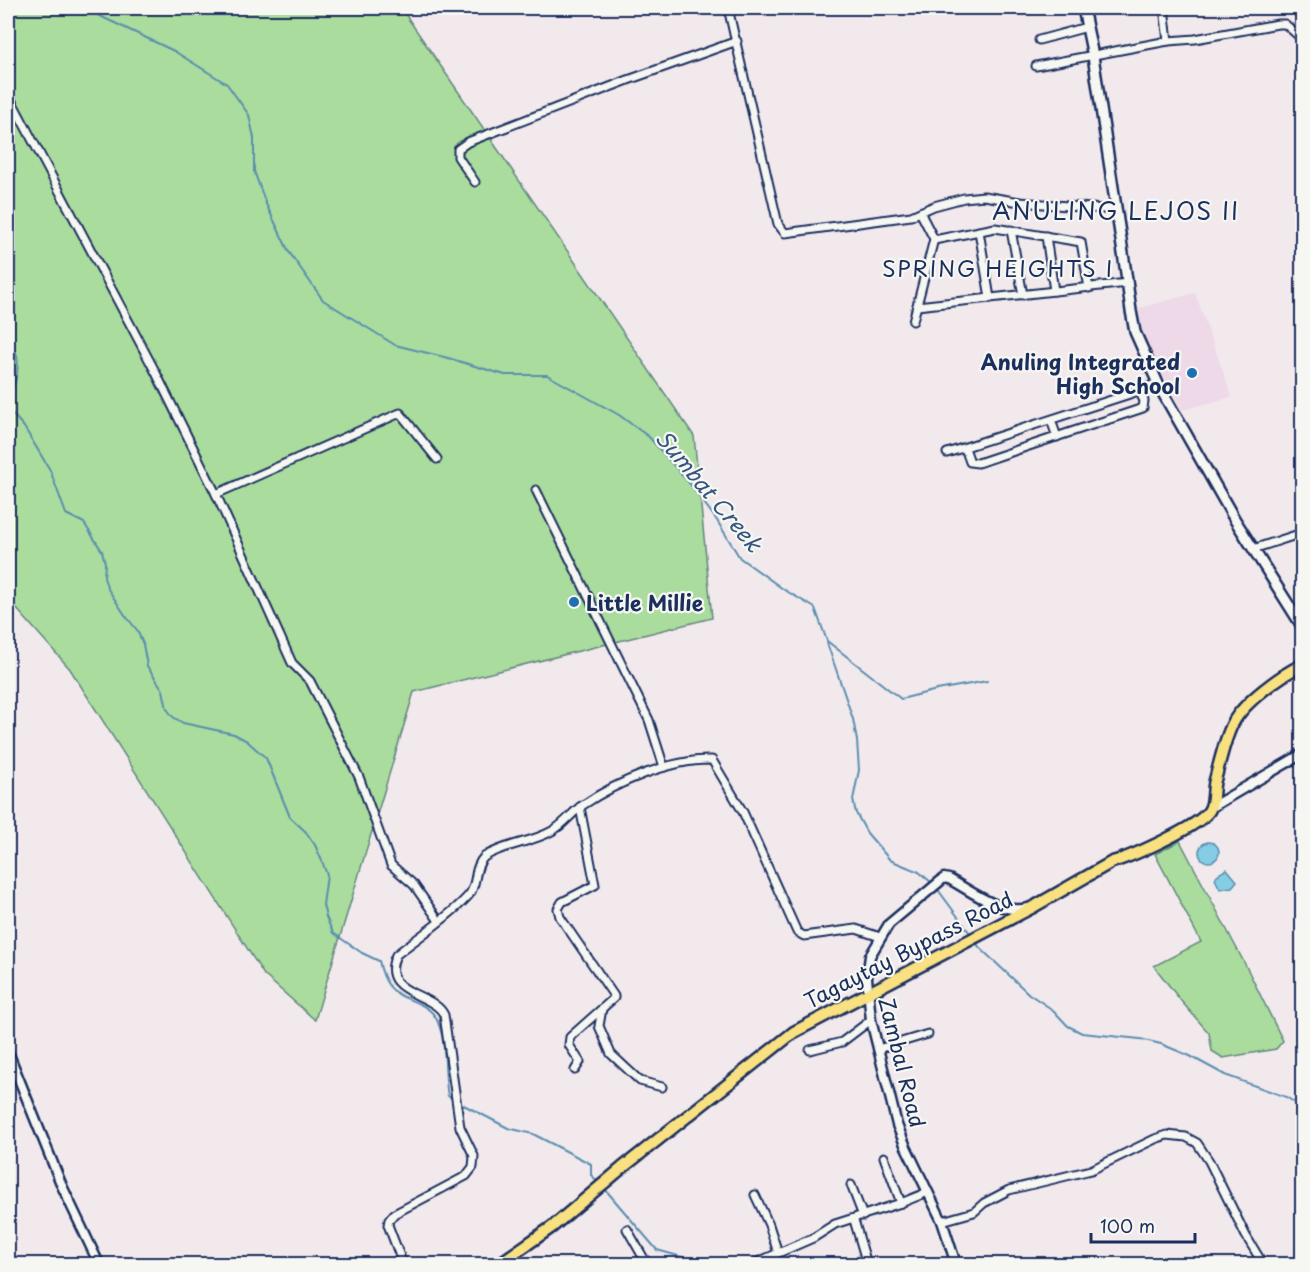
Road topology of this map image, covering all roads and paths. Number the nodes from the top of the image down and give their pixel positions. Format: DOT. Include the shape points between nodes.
graph roads {
  1 [pos="728,8"];
  2 [pos="1083,8"];
  3 [pos="1164,8"];
  4 [pos="1087,27"];
  5 [pos="1302,39"];
  6 [pos="1039,40"];
  7 [pos="737,41"];
  8 [pos="1168,41"];
  9 [pos="1093,56"];
  10 [pos="1036,66"];
  11 [pos="8,94"];
  12 [pos="475,182"];
  13 [pos="1115,210"];
  14 [pos="920,212"];
  15 [pos="1011,230"];
  16 [pos="979,231"];
  17 [pos="1046,236"];
  18 [pos="934,240"];
  19 [pos="1128,283"];
  20 [pos="1089,288"];
  21 [pos="1054,291"];
  22 [pos="1023,294"];
  23 [pos="990,298"];
  24 [pos="917,306"];
  25 [pos="913,321"];
  26 [pos="1157,383"];
  27 [pos="1139,391"];
  28 [pos="1051,420"];
  29 [pos="1057,437"];
  30 [pos="965,448"];
  31 [pos="947,453"];
  32 [pos="437,459"];
  33 [pos="536,490"];
  34 [pos="216,494"];
  35 [pos="1302,533"];
  36 [pos="1253,549"];
  37 [pos="1302,626"];
  38 [pos="1302,666"];
  39 [pos="1302,754"];
  40 [pos="664,767"];
  41 [pos="580,807"];
  42 [pos="1210,808"];
  43 [pos="1035,906"];
  44 [pos="439,921"];
  45 [pos="880,938"];
  46 [pos="868,993"];
  47 [pos="602,1009"];
  48 [pos="871,1020"];
  49 [pos="928,1034"];
  50 [pos="878,1049"];
  51 [pos="810,1050"];
  52 [pos="8,1052"];
  53 [pos="575,1070"];
  54 [pos="662,1087"];
  55 [pos="884,1157"];
  56 [pos="851,1185"];
  57 [pos="928,1192"];
  58 [pos="755,1195"];
  59 [pos="901,1203"];
  60 [pos="863,1216"];
  61 [pos="854,1220"];
  62 [pos="942,1221"];
  63 [pos="627,1229"];
  64 [pos="778,1253"];
  65 [pos="99,1264"];
  66 [pos="403,1264"];
  67 [pos="499,1264"];
  68 [pos="647,1264"];
  69 [pos="753,1264"];
  70 [pos="867,1264"];
  71 [pos="956,1264"];
  72 [pos="1263,1264"];
  1 -- 7 [label="street"];
  2 -- 4 [label="main road"];
  3 -- 8 [label="street"];
  4 -- 6 [label="street"];
  4 -- 9 [label="main road"];
  5 -- 8 [label="street" via="1285,24 1278,24"];
  7 -- 12 [label="street" via="468,142 457,153"];
  7 -- 14 [label="street" via="780,230 785,233 828,228"];
  8 -- 9 [label="street"];
  9 -- 10 [label="street"];
  9 -- 13 [label="main road"];
  11 -- 34 [label="street"];
  13 -- 14 [label="street" via="984,196"];
  13 -- 19 [label="main road"];
  14 -- 18 [label="street"];
  15 -- 16 [label="street"];
  15 -- 17 [label="street"];
  15 -- 22 [label="street"];
  16 -- 18 [label="street"];
  16 -- 23 [label="street"];
  17 -- 20 [label="street" via="1081,242"];
  17 -- 21 [label="street"];
  18 -- 24 [label="street"];
  19 -- 20 [label="street"];
  19 -- 26 [label="main road" via="1136,332"];
  20 -- 21 [label="street"];
  21 -- 22 [label="street"];
  22 -- 23 [label="street"];
  23 -- 24 [label="street"];
  24 -- 25 [label="street"];
  26 -- 27 [label="street"];
  26 -- 36 [label="main road"];
  27 -- 28 [label="street"];
  27 -- 29 [label="street" via="1143,408"];
  28 -- 29 [label="street"];
  28 -- 30 [label="street"];
  29 -- 30 [label="street" via="978,463 970,462"];
  30 -- 31 [label="street"];
  32 -- 34 [label="street" via="400,413"];
  33 -- 40 [label="street" via="649,720"];
  34 -- 44 [label="street" via="287,653 310,681 358,777 391,865 414,885"];
  35 -- 36 [label="street"];
  36 -- 37 [label="main road"];
  38 -- 42 [label="main road" via="1271,684 1234,721"];
  39 -- 42 [label="street"];
  40 -- 41 [label="street"];
  40 -- 45 [label="street" via="712,760 742,812 797,932 811,935 856,929"];
  41 -- 44 [label="street" via="553,830 484,857 479,862 472,892"];
  41 -- 47 [label="street" via="595,885 562,902 558,909 584,954 614,993"];
  42 -- 43 [label="main road, Tagaytay Bypass Road" via="1198,821 1112,862"];
  43 -- 45 [label="street, Zambal Road" via="1011,909 948,878 894,920"];
  43 -- 46 [label="main road, Tagaytay Bypass Road"];
  44 -- 66 [label="street" via="396,955 393,968 402,987 442,1010 457,1109 463,1136 474,1156 473,1167 466,1176 389,1220"];
  45 -- 46 [label="street, Zambal Road" via="868,964"];
  46 -- 48 [label="street, Zambal Road"];
  46 -- 67 [label="main road, Tagaytay Bypass Road" via="794,1032 545,1233"];
  47 -- 53 [label="street" via="570,1037 569,1045 580,1062"];
  47 -- 54 [label="street" via="599,1026 611,1054 640,1081"];
  48 -- 50 [label="street, Zambal Road"];
  48 -- 51 [label="street" via="842,1041"];
  49 -- 50 [label="street"];
  50 -- 57 [label="street, Zambal Road" via="897,1125"];
  52 -- 65 [label="street" via="66,1196"];
  55 -- 59 [label="street"];
  56 -- 60 [label="street"];
  57 -- 59 [label="street"];
  57 -- 62 [label="street, Zambal Road"];
  58 -- 64 [label="street"];
  59 -- 60 [label="street"];
  60 -- 61 [label="street"];
  61 -- 64 [label="street" via="835,1224"];
  61 -- 70 [label="street"];
  62 -- 71 [label="street, Zambal Road"];
  62 -- 72 [label="street" via="974,1212 1001,1193 1090,1170 1155,1139 1167,1135 1186,1137 1197,1143 1209,1161"];
  63 -- 68 [label="street"];
  64 -- 69 [label="street"];
}
